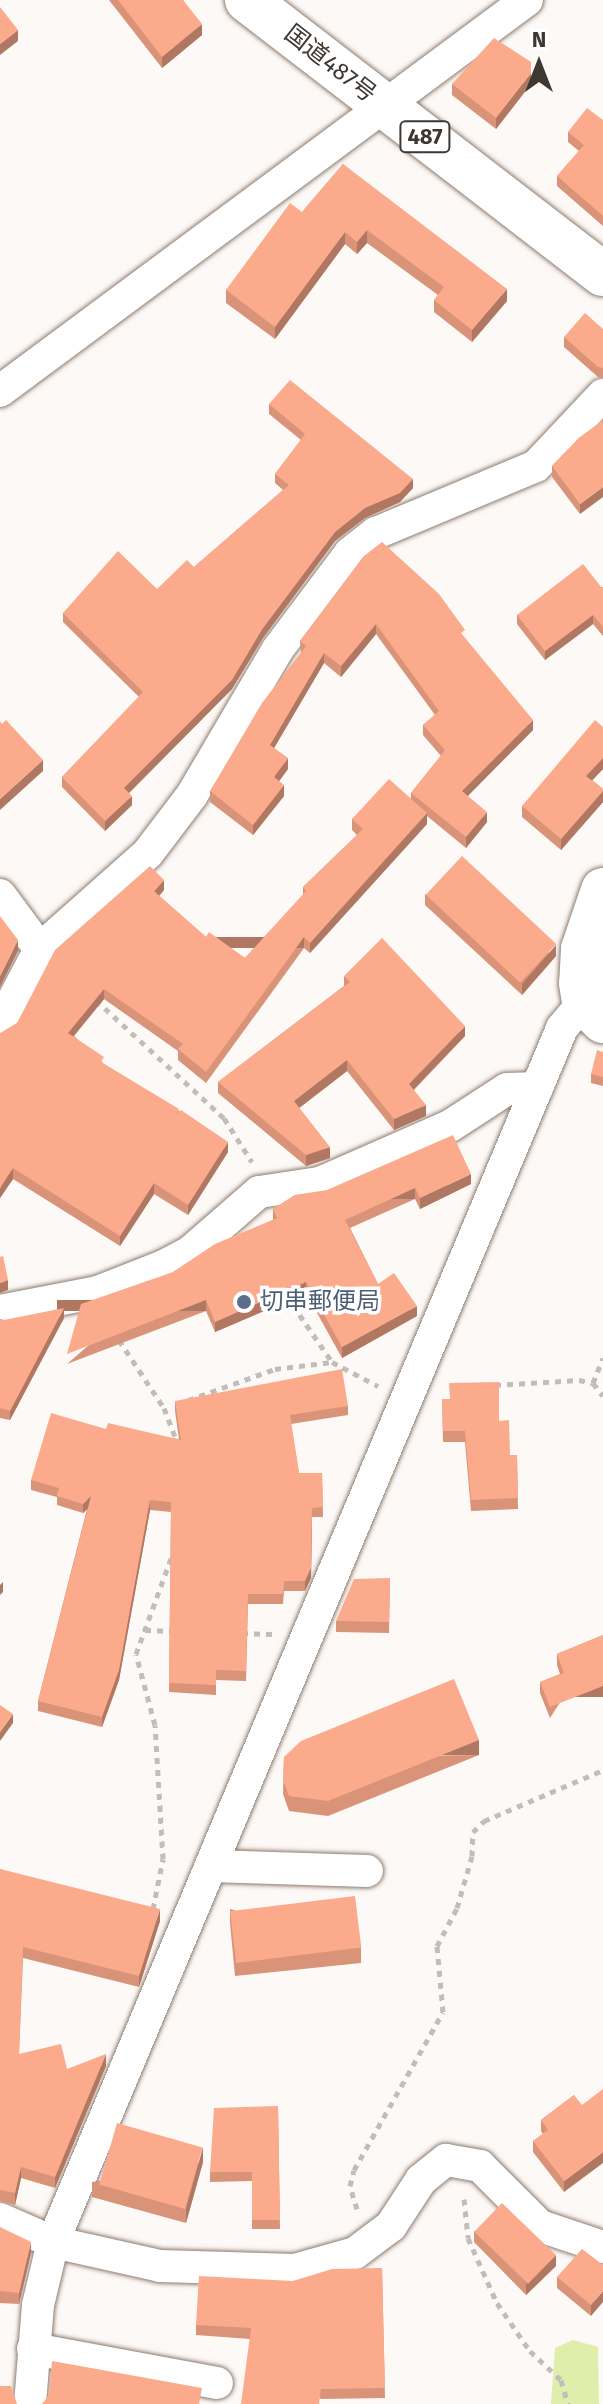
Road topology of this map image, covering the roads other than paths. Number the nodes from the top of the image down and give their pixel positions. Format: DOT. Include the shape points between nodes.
graph roads {
  1 [pos="247,0"];
  2 [pos="527,0"];
  3 [pos="385,106"];
  4 [pos="603,274"];
  5 [pos="0,391"];
  6 [pos="603,395"];
  7 [pos="603,890"];
  8 [pos="0,895"];
  9 [pos="40,949"];
  10 [pos="594,1012"];
  11 [pos="0,1025"];
  12 [pos="537,1088"];
  13 [pos="0,1311"];
  14 [pos="211,1866"];
  15 [pos="367,1871"];
  16 [pos="0,2219"];
  17 [pos="53,2242"];
  18 [pos="603,2247"];
  19 [pos="33,2349"];
  20 [pos="217,2383"];
  21 [pos="30,2404"];
  1 -- 3 [label="highway, 国道487号 / 487"];
  2 -- 3 [label="street"];
  3 -- 4 [label="highway, 国道487号 / 487"];
  3 -- 5 [label="street"];
  6 -- 9 [label="street" via="536,466 376,533 350,553 278,649 192,795 148,853"];
  7 -- 10 [label="highway" via="583,949"];
  8 -- 9 [label="street"];
  9 -- 11 [label="street"];
  10 -- 12 [label="street" via="562,1028"];
  12 -- 13 [label="street" via="507,1089 450,1126 320,1183 259,1192 190,1252 98,1292"];
  12 -- 14 [label="street"];
  14 -- 15 [label="street"];
  14 -- 17 [label="street"];
  16 -- 17 [label="street"];
  17 -- 18 [label="street" via="160,2266 295,2270 355,2253 391,2226 421,2180 446,2160 480,2166 540,2226"];
  17 -- 19 [label="street"];
  19 -- 20 [label="street"];
  19 -- 21 [label="street"];
}
